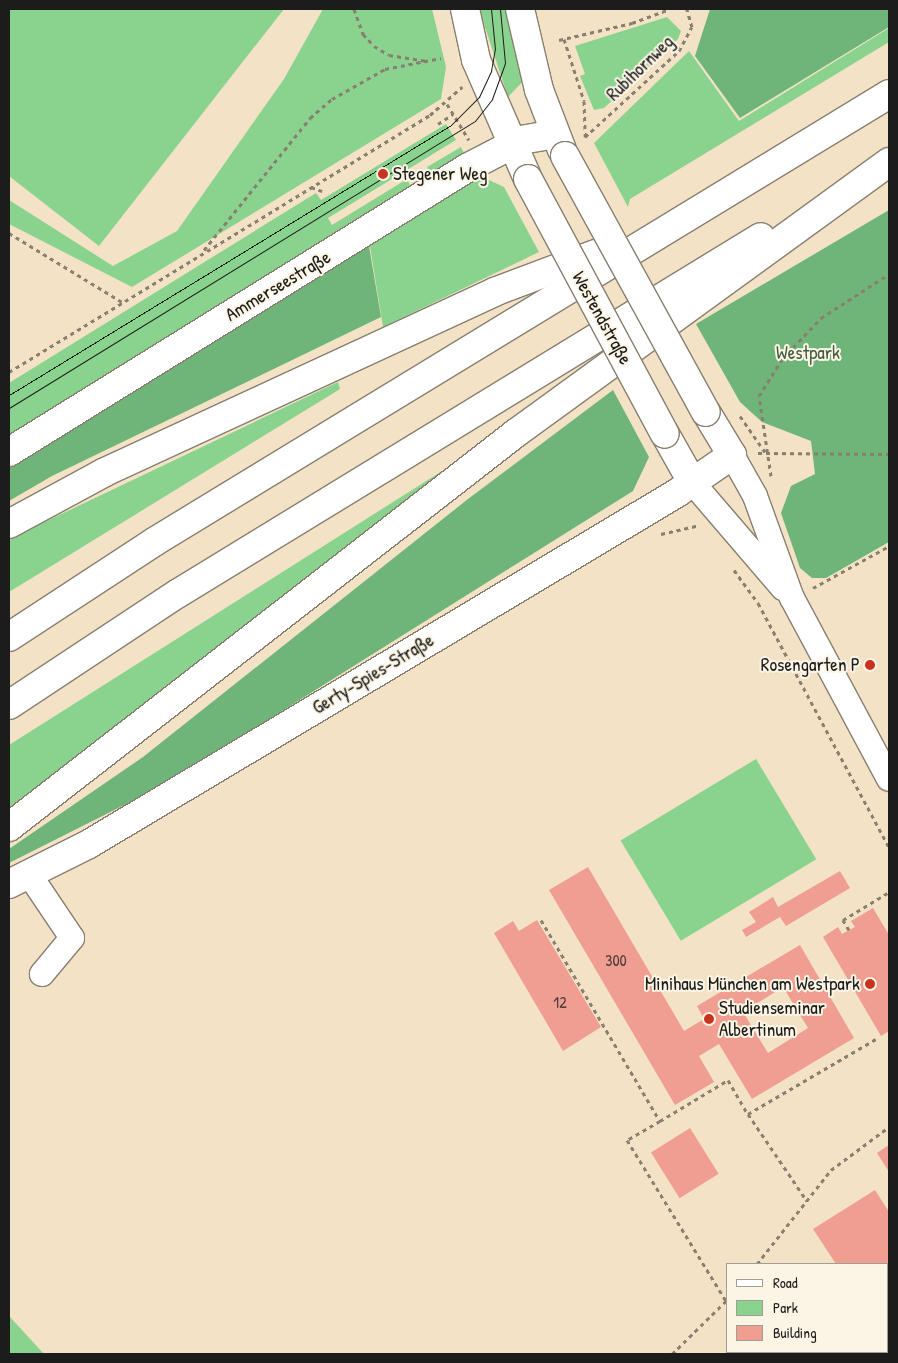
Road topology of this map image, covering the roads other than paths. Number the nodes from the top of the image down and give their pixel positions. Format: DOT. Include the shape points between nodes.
graph roads {
  1 [pos="465,9"];
  2 [pos="520,9"];
  3 [pos="889,94"];
  4 [pos="512,145"];
  5 [pos="560,145"];
  6 [pos="889,162"];
  7 [pos="680,222"];
  8 [pos="9,452"];
  9 [pos="732,455"];
  10 [pos="692,482"];
  11 [pos="9,524"];
  12 [pos="792,598"];
  13 [pos="9,637"];
  14 [pos="9,705"];
  15 [pos="889,779"];
  16 [pos="9,827"];
  17 [pos="19,879"];
  18 [pos="42,974"];
  1 -- 4 [label="main road, Westendstraße" via="476,60"];
  2 -- 5 [label="main road, Westendstraße"];
  3 -- 7 [label="main road"];
  4 -- 5 [label="main road, Ammerseestraße"];
  4 -- 8 [label="main road, Ammerseestraße"];
  4 -- 10 [label="main road, Westendstraße, bridge"];
  5 -- 9 [label="main road, Westendstraße, bridge"];
  6 -- 14 [label="main road" via="672,289 177,594"];
  6 -- 16 [label="main road" via="516,433"];
  7 -- 11 [label="main road" via="494,292 105,472"];
  7 -- 13 [label="main road" via="154,542"];
  9 -- 10 [label="main road, Gerty-Spies-Straße"];
  9 -- 12 [label="lane, Westendstraße" via="755,496"];
  10 -- 12 [label="lane, Westendstraße"];
  10 -- 17 [label="main road, Gerty-Spies-Straße" via="97,839"];
  12 -- 15 [label="lane, Westendstraße"];
  17 -- 18 [label="lane" via="72,938"];
}
